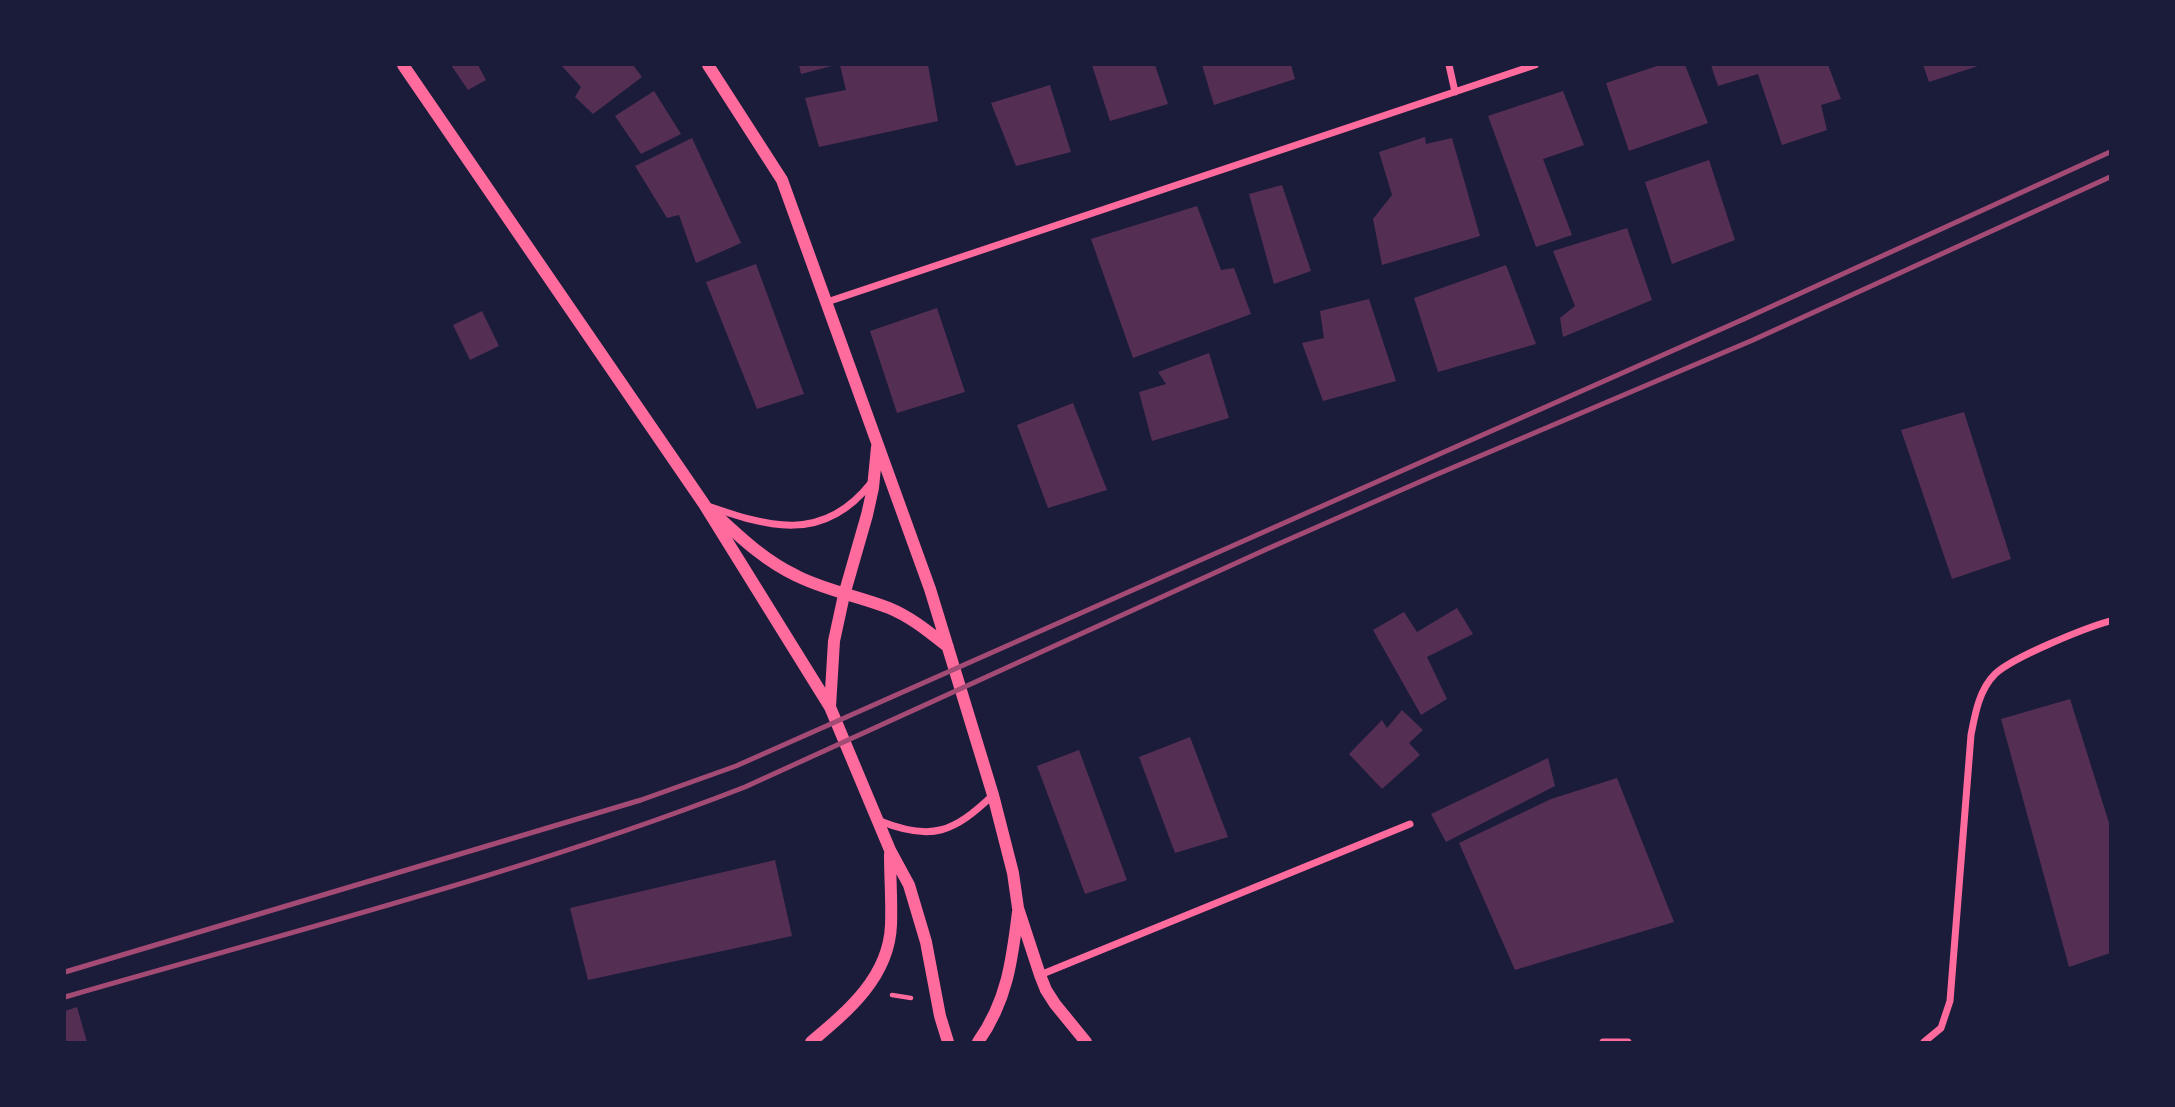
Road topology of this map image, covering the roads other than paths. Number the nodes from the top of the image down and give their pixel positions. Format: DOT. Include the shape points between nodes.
graph roads {
  1 [pos="403,65"];
  2 [pos="708,65"];
  3 [pos="1449,65"];
  4 [pos="1535,65"];
  5 [pos="1455,92"];
  6 [pos="827,302"];
  7 [pos="877,440"];
  8 [pos="874,480"];
  9 [pos="704,504"];
  10 [pos="844,595"];
  11 [pos="2110,621"];
  12 [pos="948,647"];
  13 [pos="831,707"];
  14 [pos="993,795"];
  15 [pos="879,821"];
  16 [pos="1410,824"];
  17 [pos="890,850"];
  18 [pos="1018,908"];
  19 [pos="1040,975"];
  20 [pos="811,1042"];
  21 [pos="948,1042"];
  22 [pos="978,1042"];
  23 [pos="1086,1042"];
  24 [pos="1603,1042"];
  25 [pos="1628,1042"];
  26 [pos="1924,1042"];
  1 -- 9 [label="street"];
  2 -- 6 [label="street" via="782,180"];
  3 -- 5 [label="street"];
  4 -- 5 [label="street"];
  5 -- 6 [label="street"];
  6 -- 7 [label="street"];
  7 -- 8 [label="street"];
  7 -- 12 [label="street"];
  8 -- 9 [label="street" via="848,508 801,526 767,524"];
  8 -- 10 [label="street"];
  9 -- 10 [label="street" via="763,557"];
  9 -- 13 [label="street"];
  10 -- 12 [label="street" via="906,616"];
  10 -- 13 [label="street" via="834,641"];
  11 -- 26 [label="street" via="1996,673 1977,705 1950,1001 1941,1028"];
  12 -- 14 [label="street"];
  13 -- 15 [label="street"];
  14 -- 15 [label="street" via="967,818 943,830 915,833"];
  14 -- 18 [label="street"];
  15 -- 17 [label="street"];
  16 -- 19 [label="street"];
  17 -- 20 [label="street" via="891,926 881,968 849,1009"];
  17 -- 21 [label="street" via="917,909"];
  18 -- 19 [label="street"];
  18 -- 22 [label="street" via="1006,989"];
  19 -- 23 [label="street"];
  24 -- 25 [label="street"];
}
